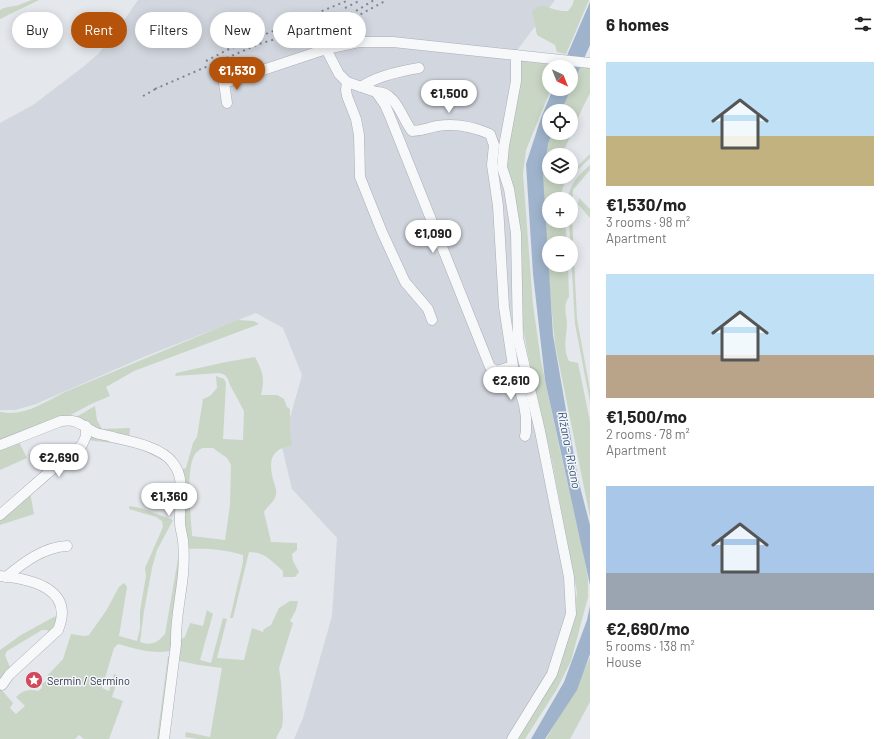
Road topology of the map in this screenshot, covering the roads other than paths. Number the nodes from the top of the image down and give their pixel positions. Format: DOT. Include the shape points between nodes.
graph roads {
  1 [pos="326,49"];
  2 [pos="516,55"];
  3 [pos="590,63"];
  4 [pos="419,68"];
  5 [pos="347,82"];
  6 [pos="369,86"];
  7 [pos="227,103"];
  8 [pos="432,320"];
  9 [pos="513,366"];
  10 [pos="86,426"];
  11 [pos="525,436"];
  12 [pos="0,445"];
  13 [pos="0,515"];
  14 [pos="67,546"];
  15 [pos="3,576"];
  16 [pos="2,685"];
  17 [pos="164,739"];
  18 [pos="512,739"];
  1 -- 2 [label="street" via="359,42 393,42"];
  1 -- 5 [label="street" via="339,74"];
  1 -- 7 [label="street" via="224,83"];
  2 -- 3 [label="street"];
  2 -- 18 [label="street" via="516,81 502,167 509,189 516,233 518,338 543,445 569,577 571,614 552,674"];
  4 -- 6 [label="street" via="409,69"];
  5 -- 6 [label="street"];
  5 -- 8 [label="street" via="347,96 359,135 360,177 405,282 428,309"];
  6 -- 9 [label="street" via="389,114 490,367 496,371"];
  6 -- 9 [label="street" via="392,99 412,131 450,125 490,134 494,144 492,165 498,206 504,307"];
  9 -- 11 [label="street" via="524,405 527,425"];
  10 -- 12 [label="street" via="68,420 61,421"];
  10 -- 13 [label="street" via="86,436 82,445"];
  10 -- 17 [label="street" via="95,433 160,452 173,462 179,475 183,574"];
  14 -- 15 [label="street" via="48,549"];
  15 -- 16 [label="street" via="37,583 49,589 63,612 58,630 9,675"];
}
